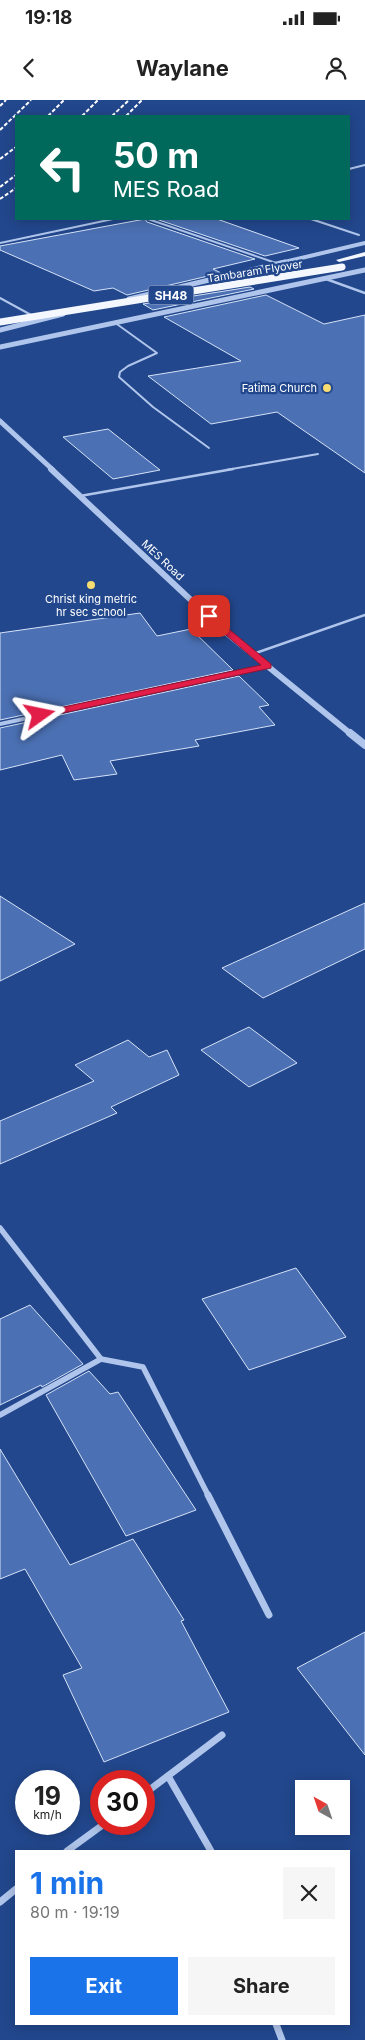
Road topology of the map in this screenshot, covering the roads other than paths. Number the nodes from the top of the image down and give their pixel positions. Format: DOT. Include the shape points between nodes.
graph roads {
  1 [pos="365,165"];
  2 [pos="350,169"];
  3 [pos="108,220"];
  4 [pos="151,220"];
  5 [pos="314,220"];
  6 [pos="359,235"];
  7 [pos="0,243"];
  8 [pos="365,243"];
  9 [pos="365,254"];
  10 [pos="365,262"];
  11 [pos="276,263"];
  12 [pos="365,270"];
  13 [pos="326,279"];
  14 [pos="365,294"];
  15 [pos="0,298"];
  16 [pos="58,305"];
  17 [pos="39,308"];
  18 [pos="10,312"];
  19 [pos="40,320"];
  20 [pos="0,322"];
  21 [pos="114,322"];
  22 [pos="0,330"];
  23 [pos="0,347"];
  24 [pos="0,421"];
  25 [pos="209,448"];
  26 [pos="318,454"];
  27 [pos="80,496"];
  28 [pos="365,615"];
  29 [pos="253,654"];
  30 [pos="268,666"];
  31 [pos="0,724"];
  32 [pos="365,745"];
  33 [pos="0,1228"];
  34 [pos="101,1359"];
  35 [pos="0,1415"];
  36 [pos="269,1615"];
  37 [pos="222,1735"];
  38 [pos="168,1776"];
  39 [pos="155,1786"];
  40 [pos="90,1834"];
  41 [pos="68,1850"];
  42 [pos="210,1850"];
  43 [pos="15,1890"];
  44 [pos="0,1902"];
  45 [pos="276,2025"];
  46 [pos="282,2040"];
  1 -- 2 [label="lane"];
  3 -- 7 [label="lane"];
  4 -- 11 [label="lane"];
  5 -- 6 [label="lane"];
  8 -- 11 [label="street"];
  9 -- 16 [label="main road, Tambaram Flyover / SH48"];
  10 -- 20 [label="main road, Tambaram Flyover / SH48, bridge"];
  11 -- 19 [label="street"];
  12 -- 13 [label="street"];
  13 -- 14 [label="street"];
  13 -- 21 [label="street"];
  15 -- 19 [label="lane"];
  17 -- 18 [label="main road"];
  19 -- 22 [label="street"];
  21 -- 23 [label="street"];
  21 -- 25 [label="lane" via="157,353 128,366 119,377"];
  24 -- 27 [label="street, MES Road"];
  26 -- 27 [label="lane"];
  27 -- 29 [label="street, MES Road" via="223,630"];
  28 -- 29 [label="lane"];
  29 -- 30 [label="street, MES Road"];
  30 -- 31 [label="street"];
  30 -- 32 [label="street, MES Road"];
  33 -- 34 [label="street"];
  34 -- 35 [label="street"];
  34 -- 36 [label="street" via="143,1367"];
  37 -- 38 [label="street"];
  38 -- 39 [label="street"];
  38 -- 42 [label="street"];
  40 -- 41 [label="street"];
  43 -- 44 [label="street"];
  45 -- 46 [label="street"];
}
